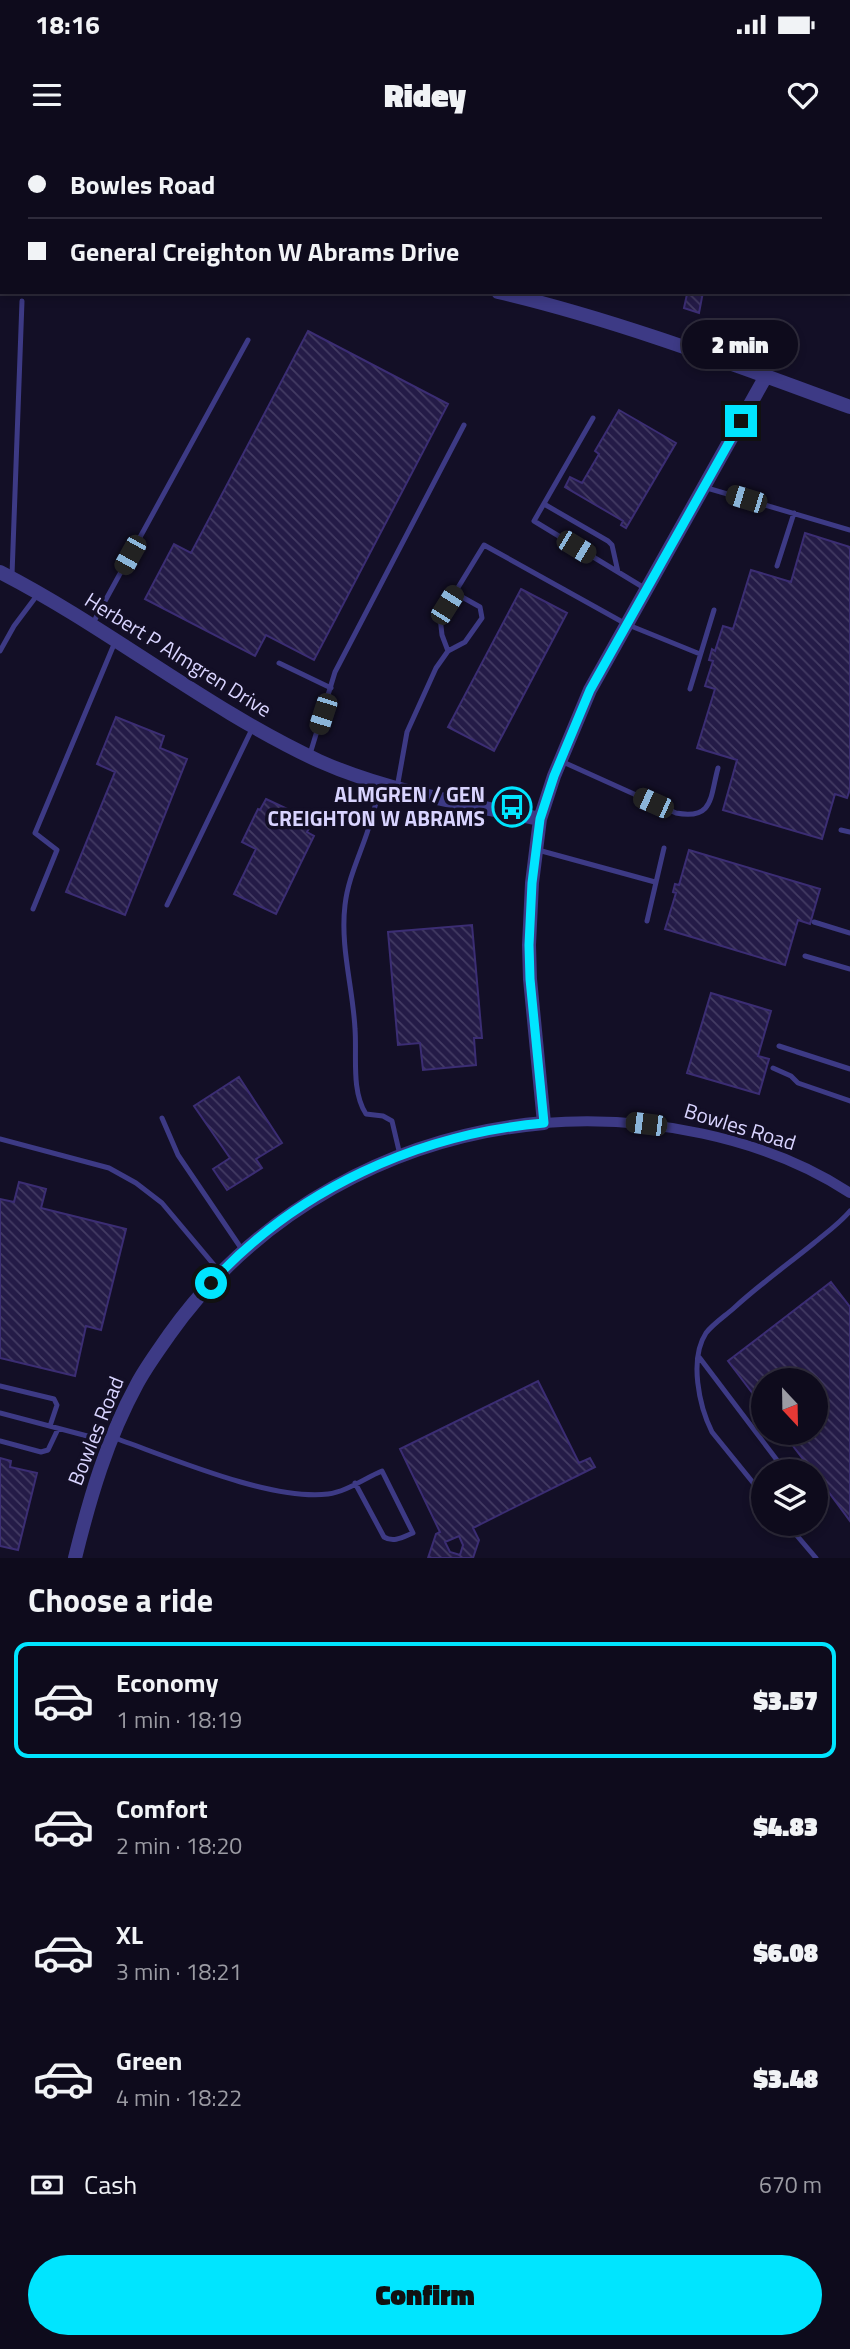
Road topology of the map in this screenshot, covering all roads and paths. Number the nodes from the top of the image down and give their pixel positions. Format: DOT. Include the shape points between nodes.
graph roads {
  1 [pos="506,294"];
  2 [pos="22,301"];
  3 [pos="248,340"];
  4 [pos="766,376"];
  5 [pos="850,407"];
  6 [pos="593,418"];
  7 [pos="464,425"];
  8 [pos="704,487"];
  9 [pos="544,504"];
  10 [pos="794,513"];
  11 [pos="850,530"];
  12 [pos="777,566"];
  13 [pos="618,572"];
  14 [pos="6,575"];
  15 [pos="646,589"];
  16 [pos="455,593"];
  17 [pos="38,594"];
  18 [pos="715,610"];
  19 [pos="626,624"];
  20 [pos="91,626"];
  21 [pos="115,642"];
  22 [pos="448,650"];
  23 [pos="0,651"];
  24 [pos="700,654"];
  25 [pos="279,663"];
  26 [pos="331,688"];
  27 [pos="690,689"];
  28 [pos="253,727"];
  29 [pos="310,756"];
  30 [pos="560,761"];
  31 [pos="718,768"];
  32 [pos="382,783"];
  33 [pos="397,788"];
  34 [pos="540,819"];
  35 [pos="841,830"];
  36 [pos="850,832"];
  37 [pos="664,848"];
  38 [pos="535,849"];
  39 [pos="654,882"];
  40 [pos="167,905"];
  41 [pos="33,909"];
  42 [pos="647,920"];
  43 [pos="814,922"];
  44 [pos="850,933"];
  45 [pos="805,956"];
  46 [pos="850,969"];
  47 [pos="779,1046"];
  48 [pos="773,1068"];
  49 [pos="850,1069"];
  50 [pos="850,1101"];
  51 [pos="162,1118"];
  52 [pos="544,1123"];
  53 [pos="0,1139"];
  54 [pos="400,1155"];
  55 [pos="850,1193"];
  56 [pos="850,1211"];
  57 [pos="243,1251"];
  58 [pos="221,1273"];
  59 [pos="698,1356"];
  60 [pos="0,1385"];
  61 [pos="0,1413"];
  62 [pos="50,1426"];
  63 [pos="58,1429"];
  64 [pos="111,1439"];
  65 [pos="0,1441"];
  66 [pos="776,1459"];
  67 [pos="751,1480"];
  68 [pos="355,1483"];
  69 [pos="797,1536"];
  70 [pos="75,1558"];
  71 [pos="816,1558"];
  1 -- 4 [label="street" via="661,339"];
  2 -- 14 [label="lane"];
  3 -- 20 [label="lane"];
  4 -- 5 [label="street"];
  4 -- 8 [label="street"];
  6 -- 9 [label="lane"];
  7 -- 26 [label="lane" via="335,672"];
  8 -- 10 [label="lane"];
  8 -- 15 [label="street"];
  9 -- 13 [label="lane" via="612,545"];
  9 -- 13 [label="lane" via="534,521"];
  10 -- 11 [label="lane"];
  10 -- 12 [label="lane"];
  13 -- 15 [label="lane"];
  14 -- 17 [label="street, Herbert P Almgren Drive"];
  15 -- 19 [label="street"];
  16 -- 19 [label="lane" via="484,545"];
  16 -- 22 [label="lane" via="440,617"];
  16 -- 22 [label="lane" via="480,607 482,618 465,642"];
  17 -- 20 [label="street, Herbert P Almgren Drive"];
  17 -- 23 [label="lane"];
  18 -- 24 [label="lane"];
  19 -- 24 [label="lane"];
  19 -- 30 [label="street" via="590,690"];
  20 -- 21 [label="street, Herbert P Almgren Drive"];
  21 -- 28 [label="street, Herbert P Almgren Drive"];
  21 -- 41 [label="lane" via="35,833 57,850"];
  22 -- 33 [label="lane" via="407,732"];
  24 -- 27 [label="lane"];
  25 -- 26 [label="lane"];
  26 -- 29 [label="lane"];
  28 -- 29 [label="street, Herbert P Almgren Drive"];
  28 -- 40 [label="lane"];
  29 -- 32 [label="street, Herbert P Almgren Drive"];
  30 -- 31 [label="lane" via="689,816 707,808"];
  30 -- 34 [label="street"];
  32 -- 33 [label="street, Herbert P Almgren Drive"];
  32 -- 54 [label="lane" via="352,870 344,938 361,1107 366,1114 392,1121"];
  33 -- 34 [label="street, Herbert P Almgren Drive"];
  34 -- 38 [label="street"];
  35 -- 36 [label="lane"];
  37 -- 39 [label="lane"];
  38 -- 39 [label="lane"];
  38 -- 52 [label="street" via="530,979"];
  39 -- 42 [label="lane"];
  43 -- 44 [label="lane"];
  45 -- 46 [label="lane"];
  47 -- 49 [label="lane"];
  48 -- 50 [label="lane" via="797,1083"];
  51 -- 57 [label="lane" via="178,1155"];
  52 -- 54 [label="street, Bowles Road" via="470,1134"];
  52 -- 55 [label="street, Bowles Road" via="625,1122 709,1135 764,1152"];
  53 -- 58 [label="lane" via="108,1168 136,1182 162,1203"];
  54 -- 57 [label="street, Bowles Road" via="317,1196"];
  56 -- 59 [label="lane" via="707,1332"];
  57 -- 58 [label="street, Bowles Road"];
  58 -- 64 [label="street, Bowles Road" via="178,1322 145,1370"];
  59 -- 66 [label="lane"];
  59 -- 67 [label="lane" via="698,1388 707,1421"];
  60 -- 62 [label="lane" via="54,1399 57,1405"];
  61 -- 62 [label="lane"];
  62 -- 63 [label="lane"];
  63 -- 64 [label="lane"];
  63 -- 65 [label="lane" via="48,1450 41,1452"];
  64 -- 68 [label="lane" via="235,1480 298,1495 331,1494"];
  64 -- 70 [label="street, Bowles Road"];
  68 -- 68 [label="lane" via="384,1536 398,1539 413,1532 382,1471"];
  69 -- 71 [label="lane"];
}
